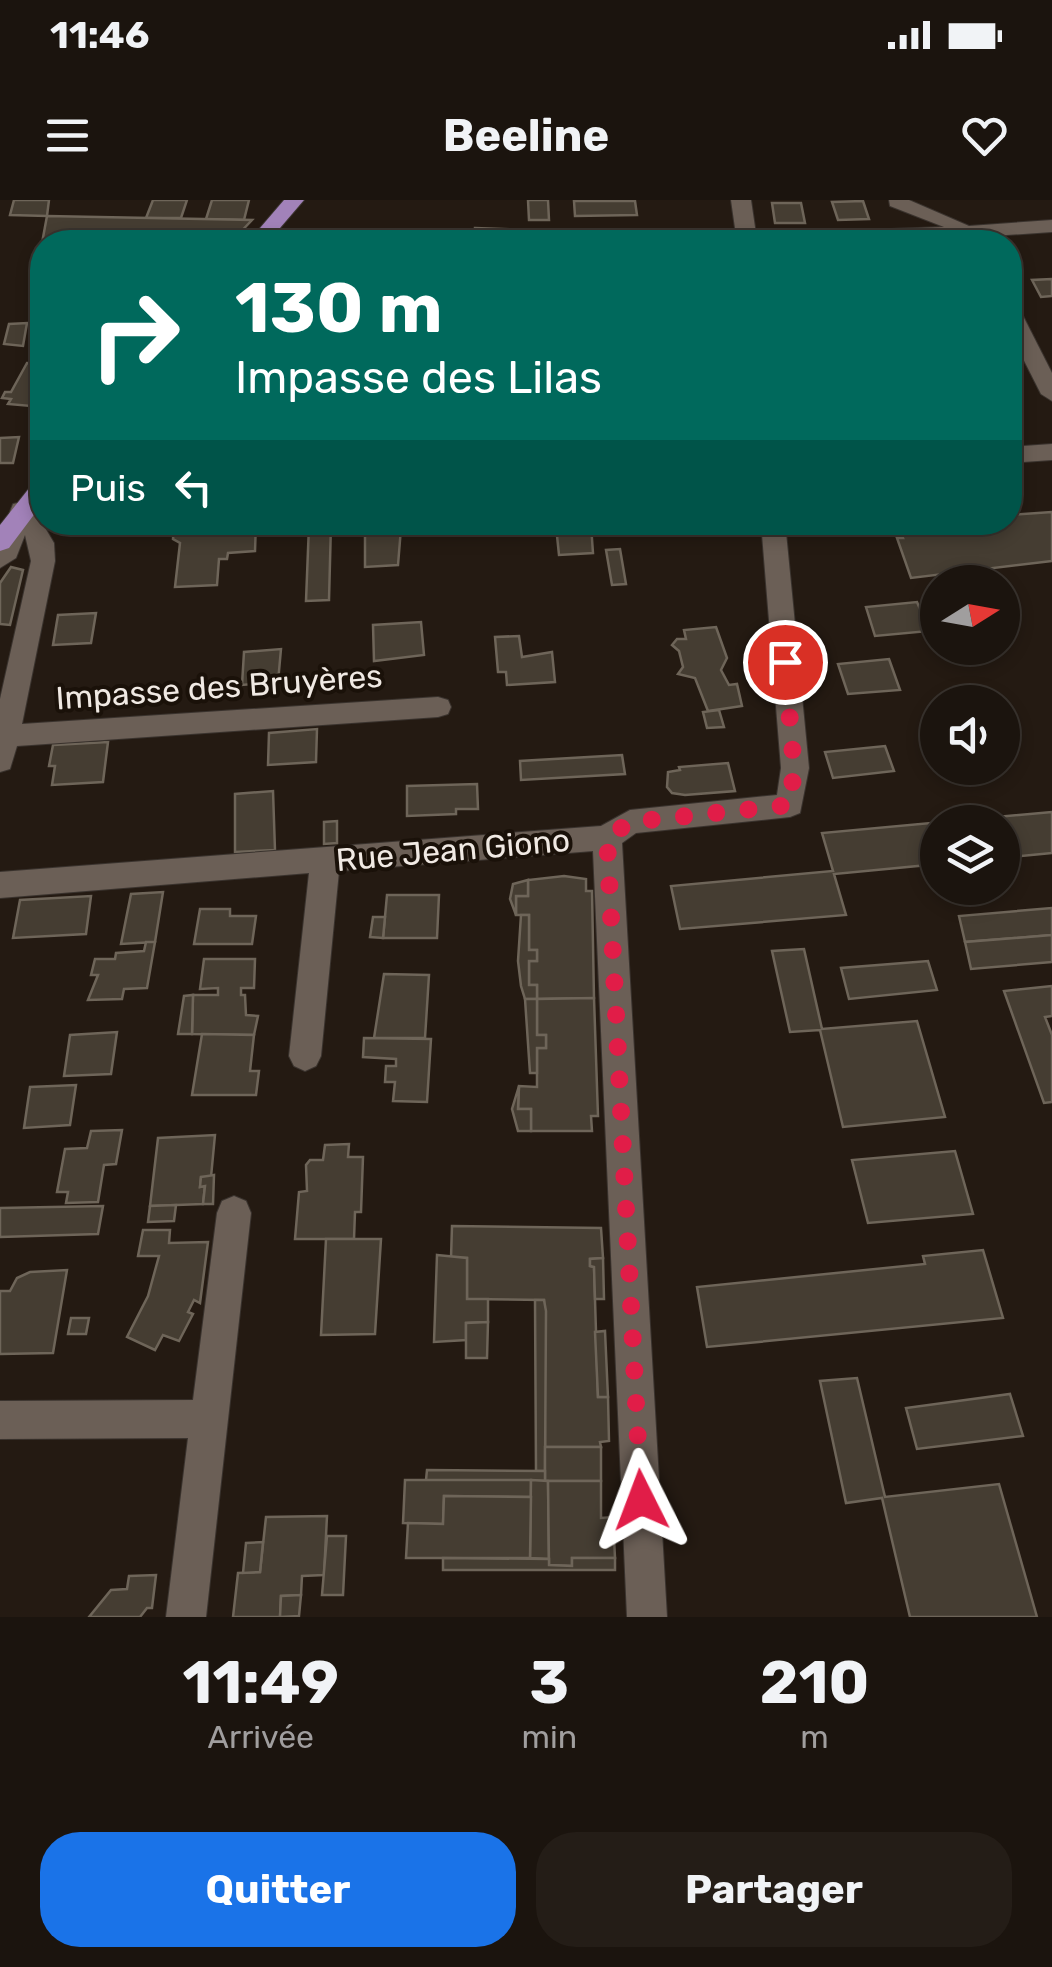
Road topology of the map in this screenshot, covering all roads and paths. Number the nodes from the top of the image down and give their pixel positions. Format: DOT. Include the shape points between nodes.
graph roads {
  1 [pos="294,200"];
  2 [pos="740,200"];
  3 [pos="897,201"];
  4 [pos="1052,226"];
  5 [pos="268,230"];
  6 [pos="745,230"];
  7 [pos="901,230"];
  8 [pos="957,230"];
  9 [pos="1022,230"];
  10 [pos="1022,335"];
  11 [pos="1052,394"];
  12 [pos="1052,452"];
  13 [pos="1022,454"];
  14 [pos="16,513"];
  15 [pos="34,535"];
  16 [pos="774,535"];
  17 [pos="0,542"];
  18 [pos="0,559"];
  19 [pos="438,708"];
  20 [pos="3,749"];
  21 [pos="607,838"];
  22 [pos="325,860"];
  23 [pos="0,885"];
  24 [pos="305,1056"];
  25 [pos="234,1214"];
  26 [pos="0,1420"];
  27 [pos="208,1420"];
  28 [pos="186,1617"];
  29 [pos="647,1617"];
  1 -- 5 [label="main road"];
  2 -- 6 [label="street"];
  3 -- 7 [label="street"];
  3 -- 8 [label="street"];
  4 -- 9 [label="street"];
  10 -- 11 [label="street"];
  12 -- 13 [label="street"];
  14 -- 17 [label="main road"];
  14 -- 18 [label="street"];
  15 -- 20 [label="street" via="43,562"];
  16 -- 21 [label="street" via="794,768 790,805 630,822"];
  19 -- 20 [label="street, Impasse des Bruyères"];
  21 -- 22 [label="street, Rue Jean Giono"];
  21 -- 29 [label="street, Rue Jean Giono"];
  22 -- 23 [label="street, Rue Jean Giono"];
  22 -- 24 [label="street"];
  25 -- 27 [label="street"];
  26 -- 27 [label="street"];
  27 -- 28 [label="street"];
}
